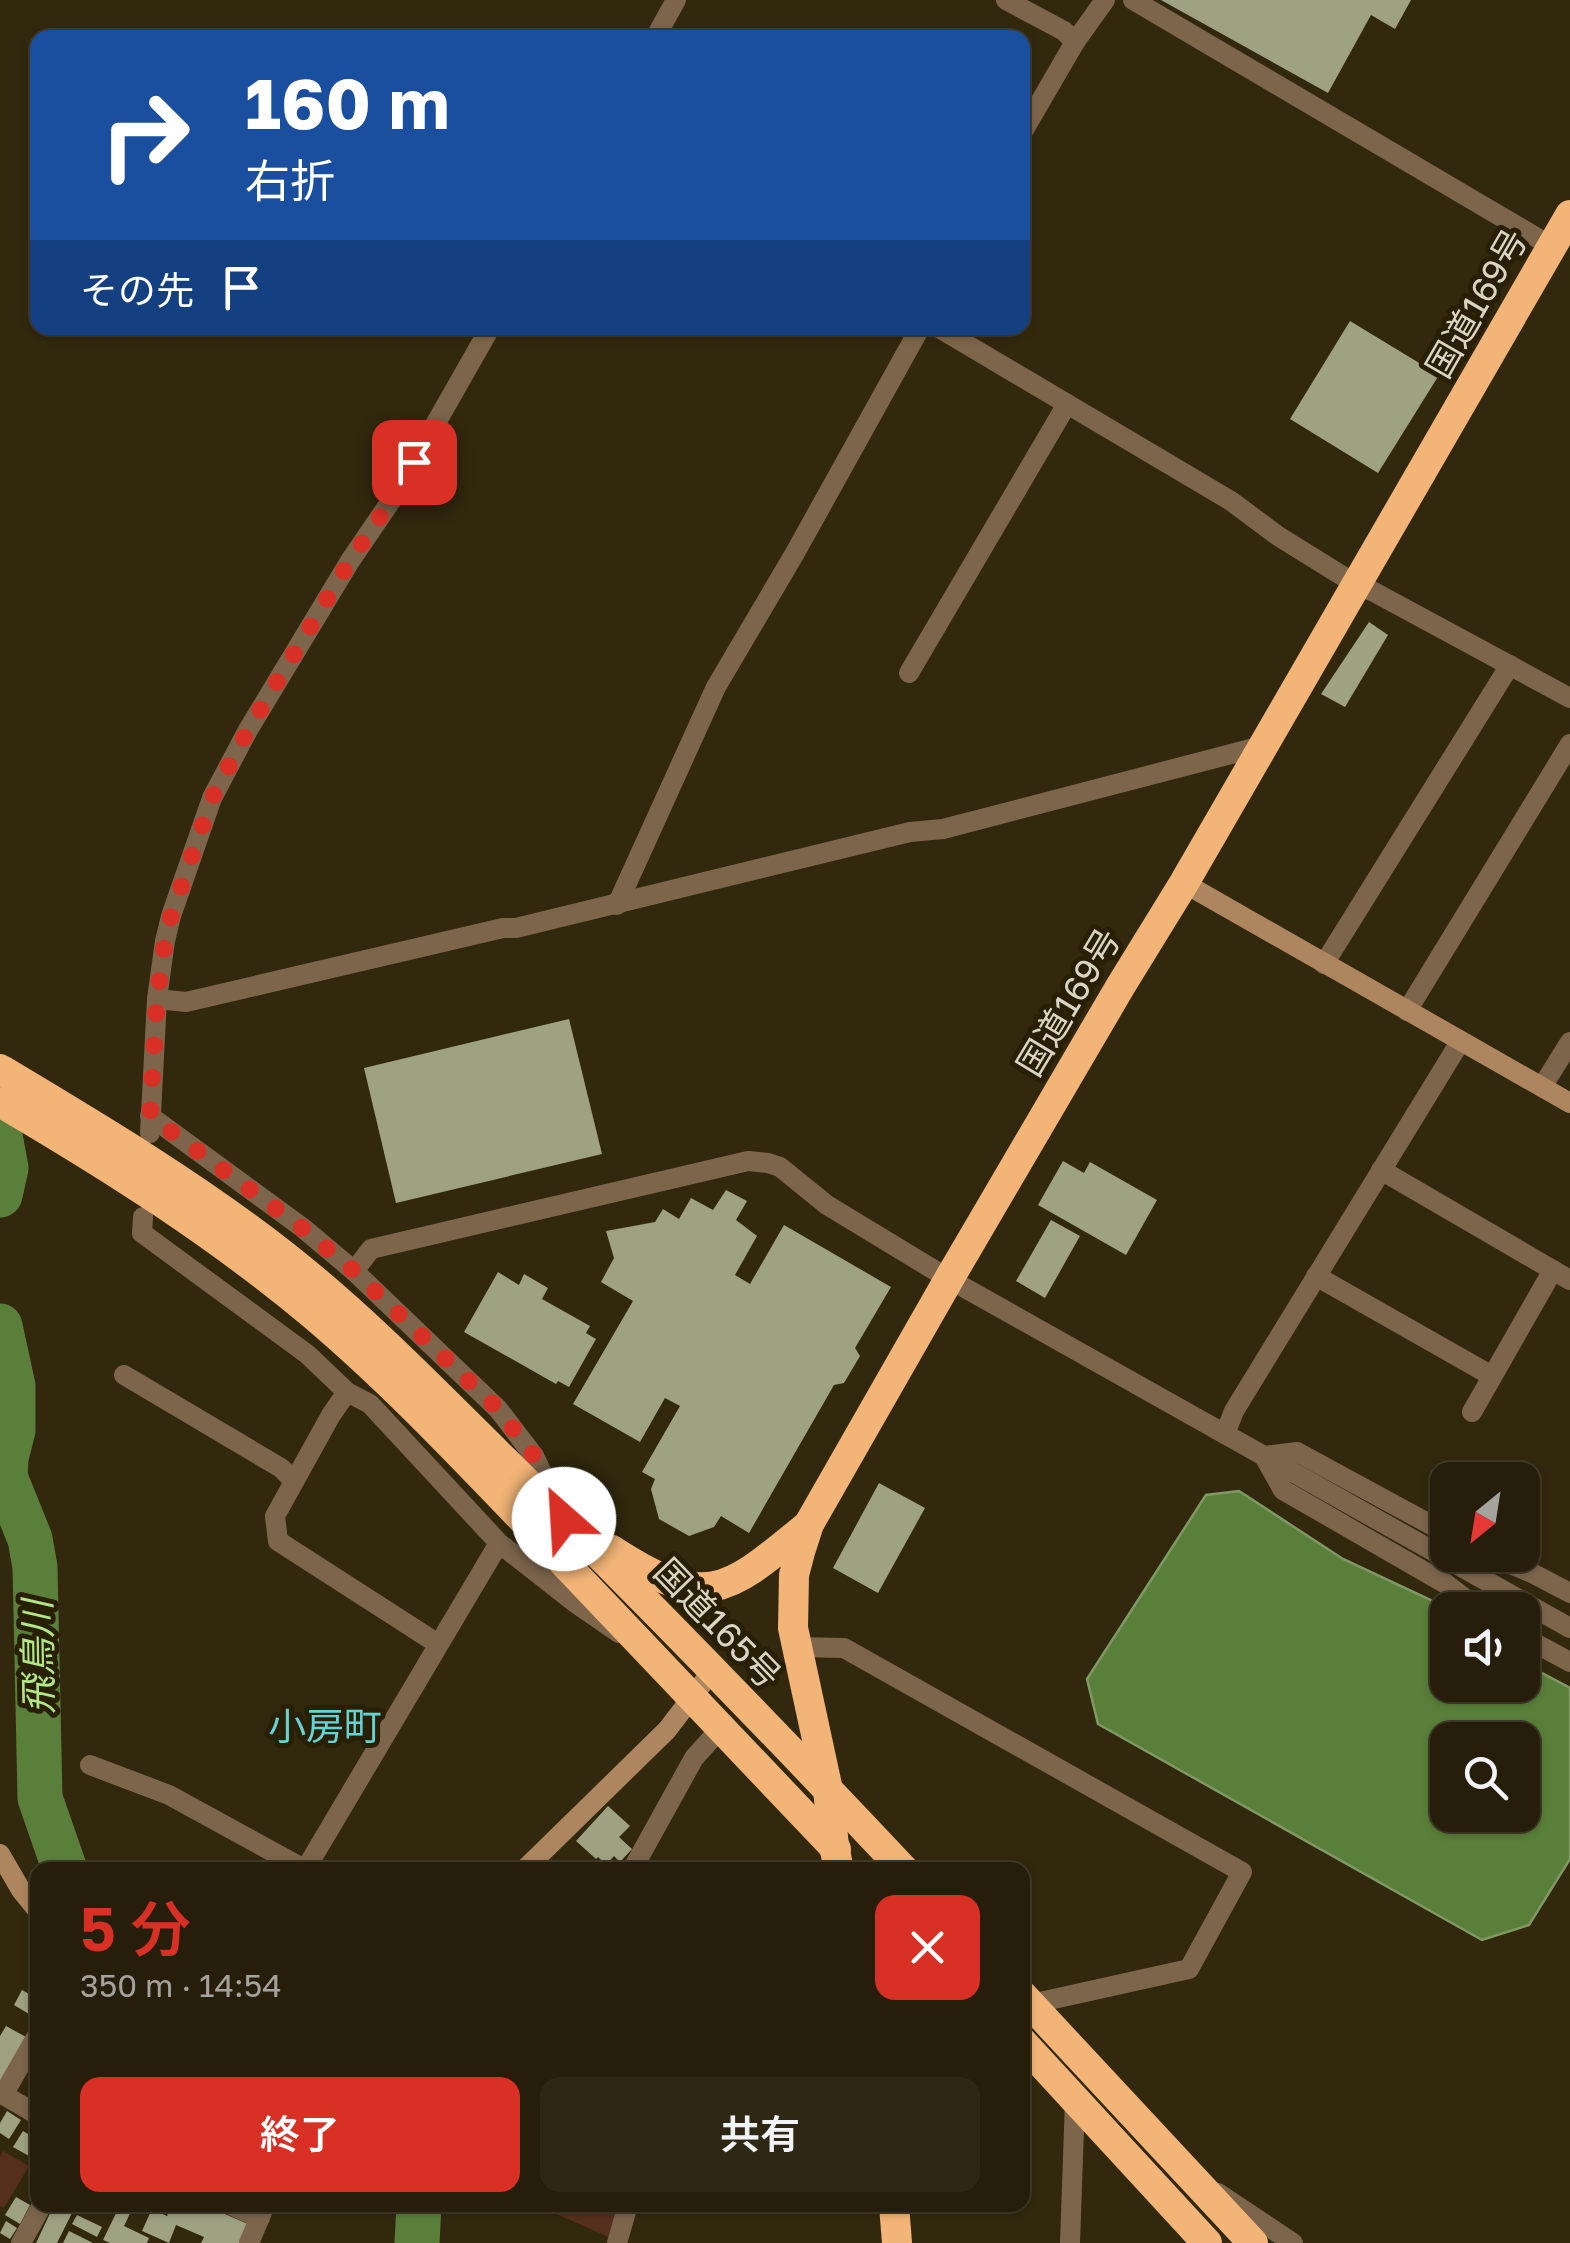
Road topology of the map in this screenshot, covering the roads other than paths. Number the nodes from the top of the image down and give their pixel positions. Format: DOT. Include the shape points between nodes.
graph roads {
  1 [pos="676,0"];
  2 [pos="1006,0"];
  3 [pos="1105,0"];
  4 [pos="1133,0"];
  5 [pos="659,30"];
  6 [pos="1076,42"];
  7 [pos="1030,120"];
  8 [pos="1570,214"];
  9 [pos="1551,246"];
  10 [pos="486,335"];
  11 [pos="916,335"];
  12 [pos="951,335"];
  13 [pos="1067,404"];
  14 [pos="1357,585"];
  15 [pos="1510,665"];
  16 [pos="909,673"];
  17 [pos="1570,698"];
  18 [pos="1570,744"];
  19 [pos="1262,746"];
  20 [pos="1184,883"];
  21 [pos="617,905"];
  22 [pos="1324,964"];
  23 [pos="157,999"];
  24 [pos="1408,1011"];
  25 [pos="1460,1042"];
  26 [pos="1570,1042"];
  27 [pos="0,1069"];
  28 [pos="1542,1088"];
  29 [pos="0,1102"];
  30 [pos="1570,1103"];
  31 [pos="1381,1170"];
  32 [pos="144,1217"];
  33 [pos="354,1271"];
  34 [pos="1562,1275"];
  35 [pos="1316,1276"];
  36 [pos="948,1279"];
  37 [pos="124,1376"];
  38 [pos="1492,1376"];
  39 [pos="347,1392"];
  40 [pos="1472,1412"];
  41 [pos="1224,1434"];
  42 [pos="1264,1456"];
  43 [pos="294,1480"];
  44 [pos="564,1519"];
  45 [pos="810,1524"];
  46 [pos="1430,1524"];
  47 [pos="499,1543"];
  48 [pos="1530,1572"];
  49 [pos="1456,1592"];
  50 [pos="1570,1593"];
  51 [pos="1570,1628"];
  52 [pos="639,1642"];
  53 [pos="438,1644"];
  54 [pos="796,1646"];
  55 [pos="1540,1646"];
  56 [pos="1570,1662"];
  57 [pos="712,1671"];
  58 [pos="692,1697"];
  59 [pos="722,1727"];
  60 [pos="90,1765"];
  61 [pos="828,1790"];
  62 [pos="0,1854"];
  63 [pos="836,1858"];
  64 [pos="291,1862"];
  65 [pos="310,1862"];
  66 [pos="532,1862"];
  67 [pos="636,1862"];
  68 [pos="896,1862"];
  69 [pos="30,1901"];
  70 [pos="1030,1999"];
  71 [pos="1030,2003"];
  72 [pos="30,2047"];
  73 [pos="1030,2051"];
  74 [pos="2,2094"];
  75 [pos="1075,2100"];
  76 [pos="30,2110"];
  77 [pos="1186,2173"];
  78 [pos="1162,2196"];
  79 [pos="38,2212"];
  80 [pos="262,2212"];
  81 [pos="626,2212"];
  82 [pos="894,2212"];
  83 [pos="21,2243"];
  84 [pos="249,2243"];
  85 [pos="618,2243"];
  86 [pos="896,2243"];
  87 [pos="1070,2243"];
  88 [pos="1192,2243"];
  89 [pos="1207,2243"];
  90 [pos="1253,2243"];
  91 [pos="1293,2243"];
  1 -- 5 [label="street"];
  2 -- 6 [label="street"];
  3 -- 6 [label="street"];
  4 -- 9 [label="street"];
  6 -- 7 [label="street"];
  8 -- 9 [label="highway, 国道169号"];
  9 -- 14 [label="highway, 国道169号"];
  10 -- 23 [label="street" via="212,798 171,916"];
  11 -- 21 [label="street" via="716,687"];
  12 -- 13 [label="street"];
  13 -- 14 [label="street"];
  13 -- 16 [label="street"];
  14 -- 15 [label="street"];
  14 -- 19 [label="highway, 国道169号"];
  15 -- 17 [label="street"];
  15 -- 22 [label="street"];
  18 -- 24 [label="street"];
  19 -- 20 [label="highway, 国道169号"];
  19 -- 21 [label="street"];
  20 -- 22 [label="street"];
  20 -- 36 [label="highway, 国道169号"];
  21 -- 23 [label="street" via="186,1002"];
  22 -- 24 [label="street"];
  23 -- 33 [label="street" via="150,1125"];
  24 -- 25 [label="street"];
  25 -- 28 [label="street"];
  25 -- 31 [label="street"];
  26 -- 28 [label="street"];
  27 -- 44 [label="highway, 国道165号" via="284,1256 397,1353"];
  28 -- 30 [label="street"];
  29 -- 52 [label="highway, 国道165号" via="212,1236 314,1316 471,1466"];
  31 -- 34 [label="street"];
  31 -- 35 [label="street"];
  32 -- 39 [label="street" via="142,1234 284,1336"];
  33 -- 36 [label="street" via="371,1249 748,1161 780,1167"];
  33 -- 44 [label="street" via="498,1409 534,1456"];
  34 -- 38 [label="street"];
  35 -- 38 [label="street"];
  35 -- 41 [label="street"];
  36 -- 41 [label="street"];
  36 -- 45 [label="highway, 国道169号"];
  37 -- 43 [label="street"];
  38 -- 40 [label="street"];
  39 -- 43 [label="street"];
  39 -- 47 [label="street" via="370,1404"];
  41 -- 42 [label="street"];
  42 -- 46 [label="street" via="1298,1452"];
  42 -- 49 [label="street" via="1283,1490"];
  42 -- 51 [label="street"];
  43 -- 53 [label="street" via="275,1516 278,1541"];
  44 -- 45 [label="highway" via="647,1573 706,1588 735,1581"];
  44 -- 57 [label="highway, 国道165号"];
  45 -- 54 [label="highway, 国道169号" via="794,1575"];
  47 -- 52 [label="street" via="610,1629"];
  47 -- 53 [label="street"];
  48 -- 50 [label="street"];
  52 -- 58 [label="highway, 国道165号"];
  53 -- 65 [label="street"];
  54 -- 61 [label="highway, 国道169号"];
  54 -- 70 [label="street" via="844,1648 1242,1872 1189,1969"];
  55 -- 56 [label="street"];
  57 -- 58 [label="street"];
  57 -- 61 [label="highway, 国道165号"];
  58 -- 59 [label="highway, 国道165号"];
  58 -- 66 [label="street" via="667,1730"];
  59 -- 63 [label="highway, 国道165号"];
  59 -- 67 [label="street" via="694,1758"];
  60 -- 64 [label="street" via="170,1795"];
  61 -- 63 [label="highway, 国道169号"];
  61 -- 68 [label="highway, 国道165号"];
  62 -- 69 [label="street"];
  71 -- 77 [label="highway"];
  72 -- 74 [label="street"];
  73 -- 75 [label="highway"];
  74 -- 76 [label="street"];
  75 -- 78 [label="highway"];
  75 -- 87 [label="street"];
  77 -- 90 [label="highway"];
  77 -- 91 [label="street"];
  78 -- 88 [label="street"];
  78 -- 89 [label="highway"];
  79 -- 83 [label="street"];
  80 -- 84 [label="street"];
  81 -- 85 [label="street"];
  82 -- 86 [label="highway"];
}
